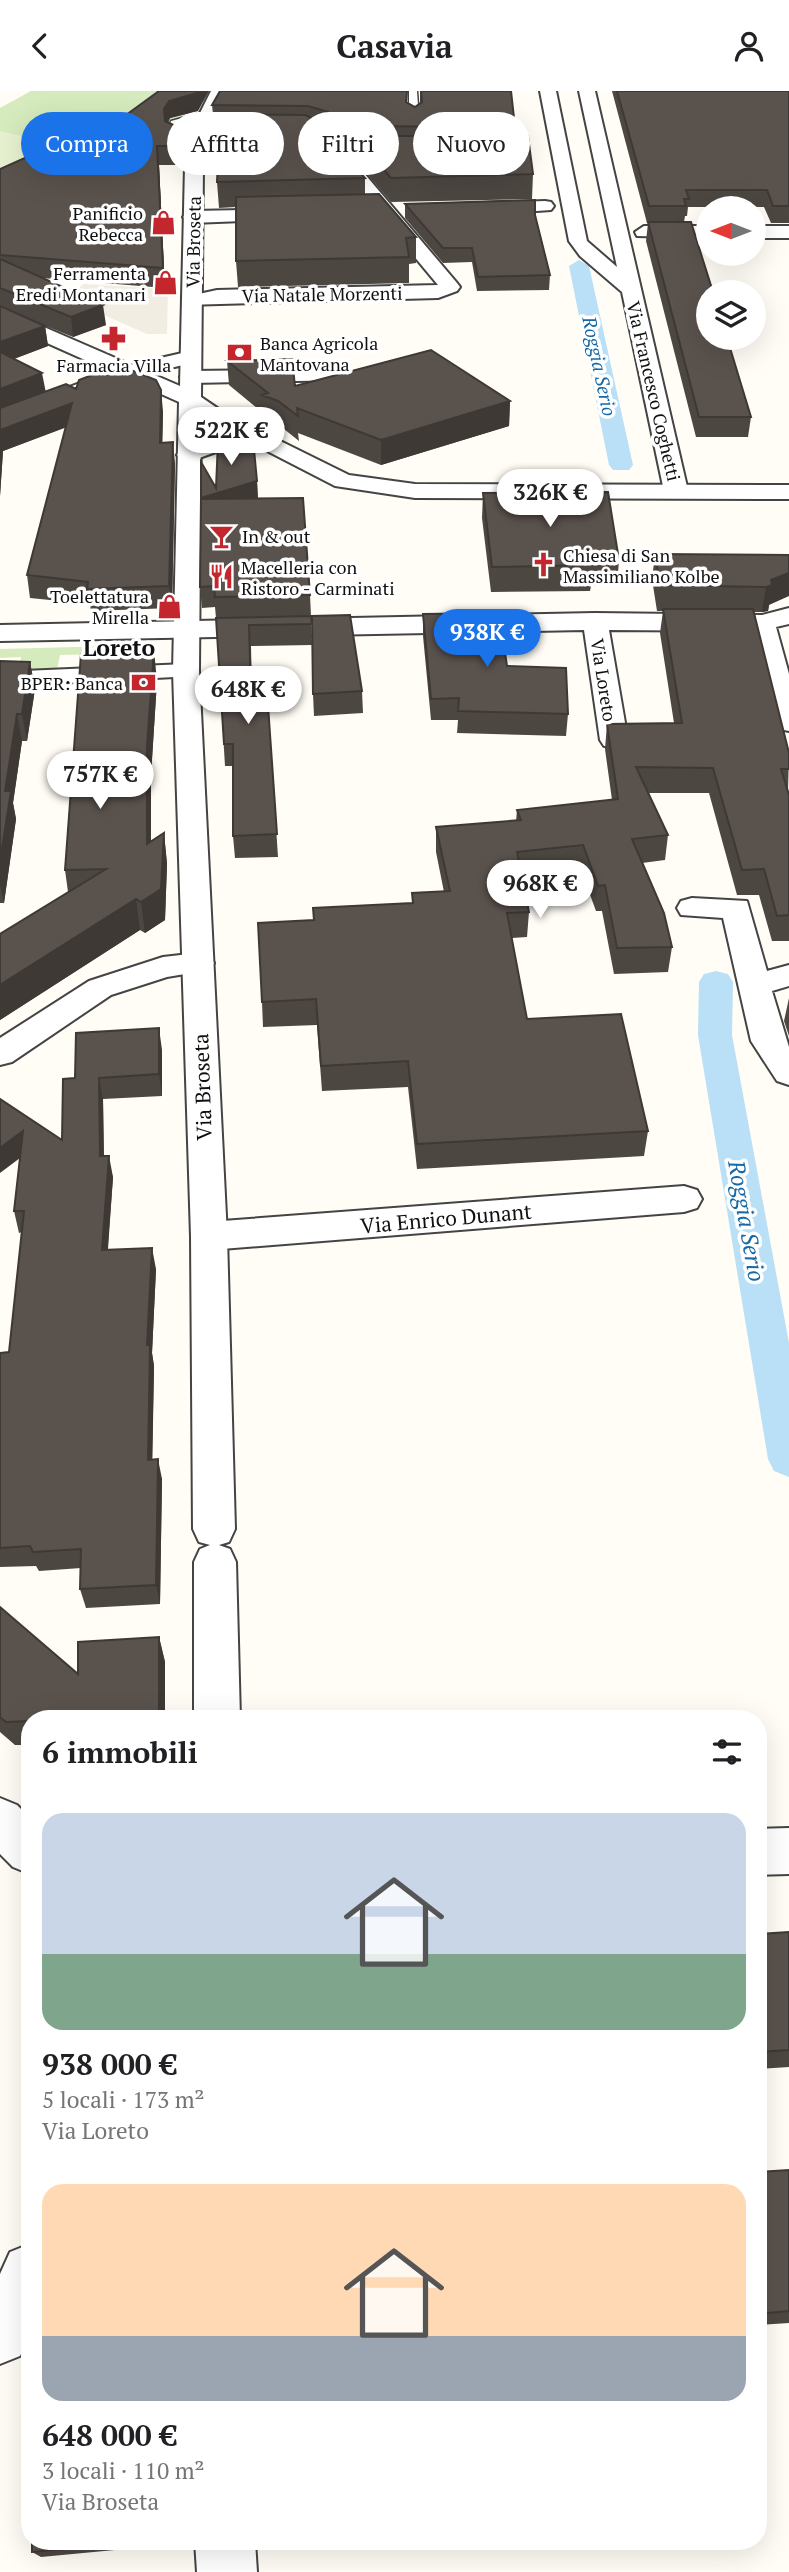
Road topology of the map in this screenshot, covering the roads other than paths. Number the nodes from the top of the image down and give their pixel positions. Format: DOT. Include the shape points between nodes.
graph roads {
  1 [pos="218,91"];
  2 [pos="413,91"];
  3 [pos="548,91"];
  4 [pos="587,91"];
  5 [pos="232,92"];
  6 [pos="207,112"];
  7 [pos="414,112"];
  8 [pos="194,175"];
  9 [pos="357,175"];
  10 [pos="545,206"];
  11 [pos="466,209"];
  12 [pos="413,211"];
  13 [pos="387,212"];
  14 [pos="359,213"];
  15 [pos="303,214"];
  16 [pos="192,217"];
  17 [pos="621,232"];
  18 [pos="696,232"];
  19 [pos="766,232"];
  20 [pos="789,232"];
  21 [pos="623,253"];
  22 [pos="593,257"];
  23 [pos="632,291"];
  24 [pos="192,301"];
  25 [pos="0,314"];
  26 [pos="129,372"];
  27 [pos="344,375"];
  28 [pos="191,378"];
  29 [pos="0,422"];
  30 [pos="265,443"];
  31 [pos="188,455"];
  32 [pos="677,491"];
  33 [pos="789,492"];
  34 [pos="789,616"];
  35 [pos="594,621"];
  36 [pos="762,623"];
  37 [pos="187,627"];
  38 [pos="0,633"];
  39 [pos="186,671"];
  40 [pos="0,679"];
  41 [pos="789,723"];
  42 [pos="614,740"];
  43 [pos="692,908"];
  44 [pos="198,963"];
  45 [pos="789,975"];
  46 [pos="753,986"];
  47 [pos="0,1054"];
  48 [pos="789,1073"];
  49 [pos="684,1199"];
  50 [pos="209,1236"];
  51 [pos="217,1710"];
  52 [pos="0,1821"];
  53 [pos="21,1842"];
  54 [pos="789,1851"];
  55 [pos="767,1852"];
  56 [pos="21,2291"];
  57 [pos="0,2336"];
  58 [pos="226,2550"];
  59 [pos="227,2572"];
  1 -- 5 [label="street"];
  1 -- 6 [label="street, Via Broseta"];
  2 -- 7 [label="lane"];
  3 -- 22 [label="street, Via Francesco Coghetti" via="578,241"];
  4 -- 17 [label="street, Via Francesco Coghetti"];
  8 -- 16 [label="street, Via Broseta"];
  9 -- 13 [label="street"];
  10 -- 11 [label="street"];
  12 -- 13 [label="street"];
  13 -- 14 [label="street"];
  13 -- 24 [label="street, Via Natale Morzenti" via="450,287 438,292 217,296"];
  15 -- 16 [label="street"];
  16 -- 24 [label="street, Via Broseta"];
  17 -- 18 [label="street"];
  17 -- 21 [label="street, Via Francesco Coghetti"];
  19 -- 20 [label="street"];
  21 -- 22 [label="street"];
  21 -- 23 [label="street, Via Francesco Coghetti"];
  22 -- 23 [label="street, Via Francesco Coghetti"];
  23 -- 32 [label="street, Via Francesco Coghetti"];
  24 -- 28 [label="street, Via Broseta"];
  25 -- 26 [label="street"];
  26 -- 28 [label="street"];
  26 -- 28 [label="street"];
  26 -- 29 [label="street"];
  27 -- 28 [label="street"];
  28 -- 30 [label="street" via="218,419"];
  28 -- 31 [label="street, Via Broseta"];
  30 -- 31 [label="street" via="225,442"];
  30 -- 32 [label="street" via="343,481 374,487"];
  31 -- 37 [label="street, Via Broseta"];
  32 -- 33 [label="street"];
  34 -- 36 [label="street, Via Loreto"];
  35 -- 36 [label="street, Via Loreto"];
  35 -- 37 [label="street, Via Loreto"];
  35 -- 42 [label="street, Via Loreto"];
  36 -- 41 [label="street"];
  37 -- 38 [label="street, Via Loreto"];
  37 -- 39 [label="street, Via Broseta"];
  39 -- 40 [label="street"];
  39 -- 44 [label="street, Via Broseta"];
  43 -- 46 [label="street" via="736,908"];
  44 -- 47 [label="street" via="163,967 100,988"];
  44 -- 50 [label="street, Via Broseta"];
  45 -- 46 [label="street"];
  46 -- 48 [label="street" via="768,1041"];
  49 -- 50 [label="street, Via Enrico Dunant"];
  50 -- 51 [label="street, Via Broseta"];
  52 -- 53 [label="street"];
  54 -- 55 [label="street"];
  56 -- 57 [label="street"];
  58 -- 59 [label="street"];
}
